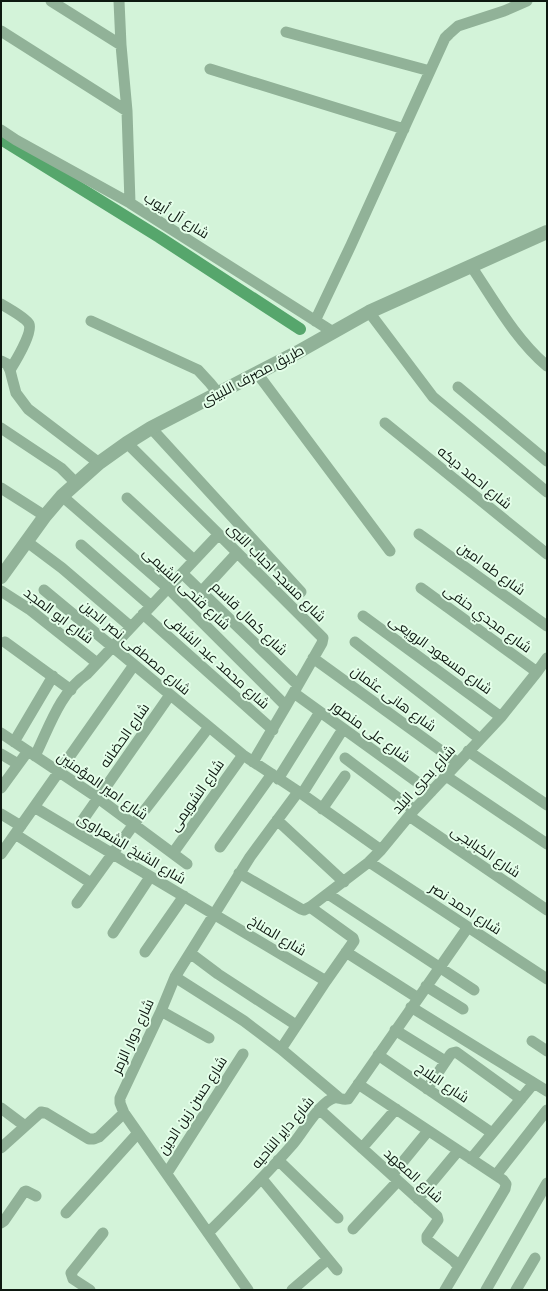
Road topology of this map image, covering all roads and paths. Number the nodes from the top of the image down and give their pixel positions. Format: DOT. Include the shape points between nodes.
graph roads {
  1 [pos="51,1"];
  2 [pos="119,1"];
  3 [pos="527,1"];
  4 [pos="1,31"];
  5 [pos="286,32"];
  6 [pos="121,45"];
  7 [pos="210,69"];
  8 [pos="430,71"];
  9 [pos="128,111"];
  10 [pos="404,129"];
  11 [pos="1,130"];
  12 [pos="130,203"];
  13 [pos="547,232"];
  14 [pos="471,266"];
  15 [pos="1,304"];
  16 [pos="369,312"];
  17 [pos="91,321"];
  18 [pos="314,321"];
  19 [pos="332,332"];
  20 [pos="1,361"];
  21 [pos="547,366"];
  22 [pos="10,370"];
  23 [pos="257,373"];
  24 [pos="458,387"];
  25 [pos="218,393"];
  26 [pos="385,423"];
  27 [pos="1,428"];
  28 [pos="151,428"];
  29 [pos="127,443"];
  30 [pos="547,461"];
  31 [pos="98,463"];
  32 [pos="76,483"];
  33 [pos="1,488"];
  34 [pos="547,492"];
  35 [pos="62,496"];
  36 [pos="127,498"];
  37 [pos="45,516"];
  38 [pos="218,534"];
  39 [pos="419,534"];
  40 [pos="26,541"];
  41 [pos="81,545"];
  42 [pos="390,551"];
  43 [pos="237,553"];
  44 [pos="547,554"];
  45 [pos="194,560"];
  46 [pos="3,570"];
  47 [pos="182,573"];
  48 [pos="168,588"];
  49 [pos="421,588"];
  50 [pos="44,590"];
  51 [pos="1,591"];
  52 [pos="201,592"];
  53 [pos="301,592"];
  54 [pos="151,606"];
  55 [pos="143,614"];
  56 [pos="363,616"];
  57 [pos="547,626"];
  58 [pos="131,627"];
  59 [pos="5,642"];
  60 [pos="355,642"];
  61 [pos="113,647"];
  62 [pos="313,658"];
  63 [pos="547,658"];
  64 [pos="98,663"];
  65 [pos="134,665"];
  66 [pos="537,672"];
  67 [pos="53,676"];
  68 [pos="296,689"];
  69 [pos="71,690"];
  70 [pos="170,695"];
  71 [pos="286,706"];
  72 [pos="320,712"];
  73 [pos="501,716"];
  74 [pos="209,727"];
  75 [pos="344,729"];
  76 [pos="273,730"];
  77 [pos="1,733"];
  78 [pos="480,739"];
  79 [pos="14,742"];
  80 [pos="468,751"];
  81 [pos="1,754"];
  82 [pos="31,754"];
  83 [pos="243,755"];
  84 [pos="345,758"];
  85 [pos="253,762"];
  86 [pos="458,763"];
  87 [pos="18,764"];
  88 [pos="60,772"];
  89 [pos="345,776"];
  90 [pos="446,776"];
  91 [pos="275,777"];
  92 [pos="1,788"];
  93 [pos="431,792"];
  94 [pos="300,793"];
  95 [pos="98,798"];
  96 [pos="547,805"];
  97 [pos="34,807"];
  98 [pos="322,809"];
  99 [pos="412,813"];
  100 [pos="1,814"];
  101 [pos="277,820"];
  102 [pos="134,824"];
  103 [pos="18,830"];
  104 [pos="75,831"];
  105 [pos="547,844"];
  106 [pos="220,847"];
  107 [pos="381,850"];
  108 [pos="173,853"];
  109 [pos="1,854"];
  110 [pos="112,854"];
  111 [pos="369,862"];
  112 [pos="187,864"];
  113 [pos="239,873"];
  114 [pos="150,876"];
  115 [pos="344,882"];
  116 [pos="91,883"];
  117 [pos="328,894"];
  118 [pos="184,896"];
  119 [pos="77,903"];
  120 [pos="310,907"];
  121 [pos="547,910"];
  122 [pos="215,915"];
  123 [pos="468,927"];
  124 [pos="113,933"];
  125 [pos="145,952"];
  126 [pos="346,952"];
  127 [pos="190,953"];
  128 [pos="440,967"];
  129 [pos="175,977"];
  130 [pos="547,979"];
  131 [pos="326,981"];
  132 [pos="426,986"];
  133 [pos="474,990"];
  134 [pos="418,998"];
  135 [pos="411,1007"];
  136 [pos="463,1009"];
  137 [pos="161,1011"];
  138 [pos="296,1025"];
  139 [pos="395,1030"];
  140 [pos="209,1038"];
  141 [pos="532,1041"];
  142 [pos="281,1049"];
  143 [pos="547,1050"];
  144 [pos="243,1054"];
  145 [pos="378,1055"];
  146 [pos="445,1061"];
  147 [pos="534,1083"];
  148 [pos="358,1084"];
  149 [pos="427,1089"];
  150 [pos="547,1092"];
  151 [pos="338,1097"];
  152 [pos="521,1099"];
  153 [pos="1,1108"];
  154 [pos="320,1109"];
  155 [pos="396,1110"];
  156 [pos="547,1110"];
  157 [pos="124,1113"];
  158 [pos="25,1126"];
  159 [pos="428,1131"];
  160 [pos="138,1133"];
  161 [pos="492,1133"];
  162 [pos="1,1148"];
  163 [pos="362,1148"];
  164 [pos="458,1151"];
  165 [pos="470,1159"];
  166 [pos="278,1160"];
  167 [pos="167,1173"];
  168 [pos="496,1175"];
  169 [pos="395,1178"];
  170 [pos="262,1179"];
  171 [pos="547,1184"];
  172 [pos="36,1196"];
  173 [pos="418,1199"];
  174 [pos="66,1214"];
  175 [pos="338,1218"];
  176 [pos="1,1223"];
  177 [pos="353,1229"];
  178 [pos="208,1233"];
  179 [pos="103,1234"];
  180 [pos="535,1258"];
  181 [pos="328,1259"];
  182 [pos="458,1266"];
  183 [pos="337,1270"];
  184 [pos="90,1290"];
  185 [pos="248,1290"];
  186 [pos="292,1290"];
  187 [pos="445,1290"];
  188 [pos="486,1290"];
  189 [pos="516,1290"];
  1 -- 6 [label="street"];
  2 -- 6 [label="street"];
  3 -- 8 [label="street" via="458,26 445,38"];
  4 -- 9 [label="street"];
  5 -- 8 [label="street"];
  6 -- 9 [label="street"];
  7 -- 10 [label="street"];
  8 -- 10 [label="street"];
  9 -- 12 [label="street"];
  10 -- 18 [label="street"];
  11 -- 12 [label="street, شارع آل أيوب"];
  12 -- 18 [label="street, شارع آل أيوب"];
  13 -- 14 [label="street, طريق مصرف اللبينى"];
  14 -- 16 [label="street, طريق مصرف اللبينى"];
  14 -- 21 [label="street" via="517,333"];
  15 -- 22 [label="street" via="29,323 30,329"];
  16 -- 19 [label="street, طريق مصرف اللبينى"];
  16 -- 34 [label="street" via="433,397"];
  17 -- 25 [label="street" via="198,370"];
  18 -- 19 [label="street, شارع آل أيوب"];
  19 -- 23 [label="street, طريق مصرف اللبينى"];
  20 -- 22 [label="street" via="7,364"];
  22 -- 31 [label="street" via="16,393 28,408"];
  23 -- 25 [label="street, طريق مصرف اللبينى"];
  23 -- 42 [label="street"];
  24 -- 30 [label="street"];
  25 -- 28 [label="street, طريق مصرف اللبينى"];
  26 -- 44 [label="street, شارع احمد ديكه"];
  27 -- 32 [label="street" via="60,468"];
  28 -- 29 [label="street, طريق مصرف اللبينى"];
  28 -- 53 [label="street"];
  29 -- 31 [label="street, طريق مصرف اللبينى"];
  29 -- 38 [label="street, شارع مسجد احباب النبى"];
  31 -- 32 [label="street, طريق مصرف اللبينى"];
  32 -- 35 [label="street, طريق مصرف اللبينى"];
  33 -- 37 [label="street"];
  35 -- 37 [label="street, طريق مصرف اللبينى"];
  35 -- 48 [label="street, شارع فتحى الشيمى"];
  36 -- 45 [label="street"];
  37 -- 40 [label="street, طريق مصرف اللبينى"];
  38 -- 43 [label="street, شارع مسجد احباب النبى"];
  38 -- 45 [label="street"];
  39 -- 57 [label="street, شارع طه امين"];
  40 -- 46 [label="street, طريق مصرف اللبينى"];
  40 -- 58 [label="street"];
  41 -- 54 [label="street"];
  43 -- 52 [label="street"];
  43 -- 62 [label="street, شارع مسجد احباب النبى" via="322,638"];
  45 -- 47 [label="street"];
  47 -- 48 [label="street"];
  47 -- 52 [label="street, شارع كمال قاسم"];
  48 -- 54 [label="street"];
  48 -- 71 [label="street, شارع فتحى الشيمى"];
  49 -- 66 [label="street, شارع مجدي حنفى"];
  50 -- 61 [label="street, شارع مصطفى نصر الدين"];
  51 -- 64 [label="street, شارع ابو المجد" via="30,609"];
  52 -- 68 [label="street, شارع كمال قاسم"];
  54 -- 55 [label="street"];
  55 -- 58 [label="street"];
  55 -- 76 [label="street, شارع محمد عبد الشافى"];
  56 -- 73 [label="street, شارع مسعود الرويعى"];
  58 -- 61 [label="street"];
  59 -- 67 [label="street"];
  60 -- 78 [label="street"];
  61 -- 64 [label="street"];
  61 -- 65 [label="street, شارع مصطفى نصر الدين"];
  62 -- 68 [label="street, شارع مسجد احباب النبى"];
  62 -- 86 [label="street, شارع هانى عثمان"];
  63 -- 66 [label="street, شارع بحرى البلد"];
  64 -- 69 [label="street"];
  65 -- 70 [label="street, شارع مصطفى نصر الدين"];
  65 -- 88 [label="street"];
  66 -- 73 [label="street, شارع بحرى البلد"];
  67 -- 69 [label="street"];
  67 -- 79 [label="street"];
  68 -- 71 [label="street, شارع مسجد احباب النبى"];
  68 -- 72 [label="street, شارع على منصور"];
  69 -- 82 [label="street"];
  70 -- 74 [label="street, شارع مصطفى نصر الدين"];
  70 -- 95 [label="street, شارع الحضانه"];
  71 -- 76 [label="street, شارع مسجد احباب النبى"];
  72 -- 75 [label="street, شارع على منصور"];
  72 -- 91 [label="street"];
  73 -- 78 [label="street, شارع بحرى البلد"];
  74 -- 83 [label="street, شارع مصطفى نصر الدين"];
  74 -- 102 [label="street"];
  75 -- 93 [label="street, شارع على منصور"];
  75 -- 94 [label="street, شارع دوار الزمر"];
  76 -- 85 [label="street, شارع مسجد احباب النبى"];
  77 -- 79 [label="street, شارع امير المؤمنين"];
  78 -- 80 [label="street, شارع بحرى البلد"];
  79 -- 82 [label="street, شارع امير المؤمنين"];
  80 -- 86 [label="street, شارع بحرى البلد"];
  80 -- 96 [label="street"];
  81 -- 87 [label="street"];
  82 -- 87 [label="street"];
  82 -- 88 [label="street, شارع امير المؤمنين"];
  83 -- 85 [label="street, شارع مصطفى نصر الدين"];
  83 -- 108 [label="street, شارع الشويمى"];
  84 -- 99 [label="street, شارع الكبابجى"];
  85 -- 91 [label="street, شارع مصطفى نصر الدين"];
  86 -- 90 [label="street, شارع بحرى البلد"];
  87 -- 92 [label="street"];
  88 -- 95 [label="street, شارع امير المؤمنين"];
  88 -- 97 [label="street"];
  89 -- 98 [label="street"];
  90 -- 93 [label="street, شارع بحرى البلد"];
  90 -- 105 [label="street"];
  91 -- 94 [label="street, شارع مصطفى نصر الدين"];
  91 -- 106 [label="street"];
  93 -- 99 [label="street, شارع بحرى البلد"];
  94 -- 98 [label="street, شارع مصطفى نصر الدين"];
  94 -- 101 [label="street, شارع دوار الزمر"];
  95 -- 102 [label="street, شارع امير المؤمنين"];
  95 -- 104 [label="street, شارع الحضانه"];
  97 -- 103 [label="street"];
  97 -- 104 [label="street, شارع الشيخ الشعراوى"];
  98 -- 107 [label="street, شارع مصطفى نصر الدين"];
  99 -- 107 [label="street, شارع بحرى البلد"];
  99 -- 121 [label="street, شارع الكبابجى"];
  100 -- 103 [label="street"];
  101 -- 113 [label="street, شارع دوار الزمر"];
  101 -- 115 [label="street"];
  102 -- 108 [label="street, شارع امير المؤمنين"];
  102 -- 110 [label="street"];
  103 -- 109 [label="street"];
  103 -- 116 [label="street"];
  104 -- 110 [label="street, شارع الشيخ الشعراوى"];
  107 -- 111 [label="street, شارع بحرى البلد"];
  108 -- 112 [label="street, شارع امير المؤمنين"];
  110 -- 114 [label="street, شارع الشيخ الشعراوى"];
  110 -- 116 [label="street"];
  111 -- 115 [label="street, شارع بحرى البلد"];
  111 -- 123 [label="street, شارع احمد نصر"];
  113 -- 120 [label="street" via="301,909"];
  113 -- 122 [label="street, شارع دوار الزمر"];
  114 -- 118 [label="street, شارع الشيخ الشعراوى"];
  114 -- 124 [label="street"];
  115 -- 117 [label="street, شارع بحرى البلد"];
  116 -- 119 [label="street"];
  117 -- 120 [label="street, شارع بحرى البلد"];
  117 -- 128 [label="street"];
  118 -- 122 [label="street, شارع الشيخ الشعراوى"];
  118 -- 125 [label="street"];
  120 -- 126 [label="street" via="354,939"];
  122 -- 127 [label="street, شارع دوار الزمر"];
  122 -- 131 [label="street, شارع المناخ"];
  123 -- 128 [label="street, شارع داير الناحيه"];
  123 -- 130 [label="street, شارع احمد نصر"];
  126 -- 131 [label="street"];
  126 -- 134 [label="street"];
  127 -- 129 [label="street, شارع دوار الزمر"];
  127 -- 138 [label="street"];
  128 -- 132 [label="street, شارع داير الناحيه"];
  128 -- 133 [label="street"];
  129 -- 137 [label="street, شارع دوار الزمر"];
  129 -- 142 [label="street" via="244,1021"];
  131 -- 138 [label="street"];
  132 -- 134 [label="street, شارع داير الناحيه"];
  132 -- 136 [label="street"];
  134 -- 135 [label="street, شارع داير الناحيه"];
  135 -- 139 [label="street, شارع داير الناحيه"];
  135 -- 147 [label="street"];
  137 -- 140 [label="street"];
  137 -- 157 [label="street, شارع دوار الزمر" via="120,1098"];
  138 -- 142 [label="street"];
  139 -- 145 [label="street, شارع داير الناحيه"];
  139 -- 146 [label="street"];
  141 -- 143 [label="street"];
  142 -- 151 [label="street"];
  144 -- 167 [label="street, شارع حسن زين الدين"];
  145 -- 148 [label="street, شارع داير الناحيه"];
  145 -- 149 [label="street, شارع البلاح"];
  146 -- 149 [label="street"];
  146 -- 152 [label="street" via="454,1052 458,1053"];
  147 -- 150 [label="street"];
  147 -- 152 [label="street"];
  148 -- 151 [label="street, شارع داير الناحيه" via="347,1100"];
  148 -- 155 [label="street"];
  149 -- 161 [label="street, شارع البلاح"];
  151 -- 154 [label="street, شارع داير الناحيه"];
  152 -- 161 [label="street"];
  153 -- 158 [label="street"];
  154 -- 163 [label="street, شارع المعهد"];
  154 -- 166 [label="street, شارع داير الناحيه"];
  155 -- 159 [label="street"];
  155 -- 163 [label="street"];
  156 -- 168 [label="street"];
  157 -- 158 [label="street" via="94,1140 43,1112"];
  157 -- 160 [label="street, شارع دوار الزمر"];
  158 -- 162 [label="street"];
  159 -- 164 [label="street"];
  159 -- 169 [label="street"];
  160 -- 167 [label="street, شارع دوار الزمر"];
  160 -- 174 [label="street"];
  161 -- 165 [label="street"];
  163 -- 169 [label="street, شارع المعهد"];
  164 -- 165 [label="street"];
  164 -- 173 [label="street"];
  165 -- 168 [label="street"];
  166 -- 170 [label="street, شارع داير الناحيه"];
  166 -- 175 [label="street"];
  167 -- 178 [label="street, شارع دوار الزمر"];
  168 -- 182 [label="street" via="505,1182 505,1189"];
  169 -- 173 [label="street, شارع المعهد"];
  169 -- 177 [label="street"];
  170 -- 178 [label="street, شارع داير الناحيه"];
  170 -- 181 [label="street"];
  171 -- 188 [label="street"];
  172 -- 176 [label="street" via="25,1191"];
  173 -- 182 [label="street, شارع المعهد" via="439,1219 427,1240"];
  178 -- 185 [label="street, شارع دوار الزمر"];
  179 -- 184 [label="street" via="71,1273 73,1279"];
  180 -- 189 [label="street"];
  181 -- 183 [label="street"];
  181 -- 186 [label="street"];
  182 -- 187 [label="street"];
}
